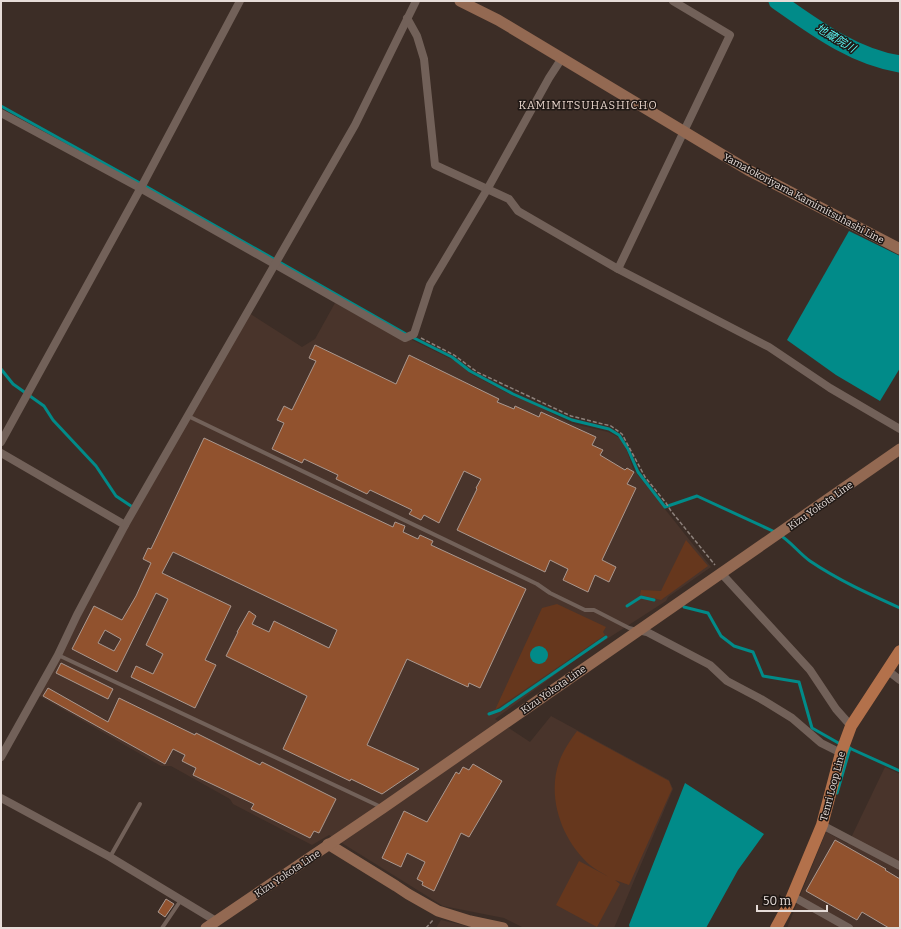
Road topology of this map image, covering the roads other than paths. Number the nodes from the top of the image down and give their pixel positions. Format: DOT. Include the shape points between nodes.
graph roads {
  1 [pos="240,1"];
  2 [pos="416,1"];
  3 [pos="460,1"];
  4 [pos="673,1"];
  5 [pos="407,18"];
  6 [pos="562,58"];
  7 [pos="1,113"];
  8 [pos="685,131"];
  9 [pos="142,185"];
  10 [pos="488,188"];
  11 [pos="900,249"];
  12 [pos="275,264"];
  13 [pos="618,269"];
  14 [pos="187,416"];
  15 [pos="900,429"];
  16 [pos="1,442"];
  17 [pos="900,449"];
  18 [pos="1,453"];
  19 [pos="125,525"];
  20 [pos="721,573"];
  21 [pos="638,630"];
  22 [pos="900,651"];
  23 [pos="58,655"];
  24 [pos="887,670"];
  25 [pos="900,680"];
  26 [pos="851,726"];
  27 [pos="841,753"];
  28 [pos="1,757"];
  29 [pos="1,798"];
  30 [pos="140,804"];
  31 [pos="383,808"];
  32 [pos="822,825"];
  33 [pos="328,844"];
  34 [pos="110,857"];
  35 [pos="900,866"];
  36 [pos="792,896"];
  37 [pos="181,900"];
  38 [pos="216,921"];
  39 [pos="162,928"];
  40 [pos="206,928"];
  41 [pos="504,928"];
  42 [pos="776,928"];
  43 [pos="849,928"];
  1 -- 9 [label="street"];
  2 -- 5 [label="street"];
  3 -- 6 [label="main road, Yamatokoriyama Kamimitsuhashi Line"];
  4 -- 8 [label="street" via="730,35"];
  5 -- 10 [label="street" via="417,36 424,59 435,165"];
  5 -- 12 [label="street" via="355,125"];
  6 -- 8 [label="main road, Yamatokoriyama Kamimitsuhashi Line"];
  6 -- 10 [label="street"];
  7 -- 9 [label="street"];
  8 -- 11 [label="main road, Yamatokoriyama Kamimitsuhashi Line" via="748,170"];
  8 -- 13 [label="street"];
  9 -- 12 [label="street"];
  9 -- 16 [label="street"];
  10 -- 12 [label="street" via="430,285 414,334 405,338"];
  10 -- 13 [label="street" via="509,199 518,211"];
  12 -- 14 [label="street"];
  13 -- 15 [label="street" via="768,347 830,388"];
  14 -- 19 [label="street"];
  14 -- 21 [label="lane" via="537,584 585,610 594,610 628,628"];
  17 -- 20 [label="main road, Kizu Yokota Line"];
  18 -- 19 [label="street"];
  19 -- 23 [label="street"];
  20 -- 21 [label="main road, Kizu Yokota Line"];
  20 -- 26 [label="street" via="810,670 836,709"];
  21 -- 27 [label="street" via="647,632 710,665 727,681 792,718 820,743"];
  21 -- 31 [label="main road, Kizu Yokota Line"];
  22 -- 24 [label="main road, Tenri Loop Line"];
  23 -- 28 [label="street"];
  23 -- 31 [label="lane"];
  24 -- 25 [label="street"];
  24 -- 26 [label="main road, Tenri Loop Line"];
  26 -- 27 [label="main road, Tenri Loop Line"];
  27 -- 32 [label="main road, Tenri Loop Line"];
  29 -- 34 [label="street"];
  30 -- 34 [label="lane"];
  31 -- 33 [label="main road, Kizu Yokota Line"];
  32 -- 35 [label="street"];
  32 -- 36 [label="main road, Tenri Loop Line"];
  33 -- 38 [label="main road, Kizu Yokota Line"];
  33 -- 41 [label="main road" via="438,911"];
  34 -- 37 [label="street"];
  36 -- 42 [label="main road, Tenri Loop Line"];
  36 -- 43 [label="street"];
  37 -- 38 [label="street"];
  37 -- 39 [label="lane"];
  38 -- 40 [label="main road, Kizu Yokota Line"];
}
